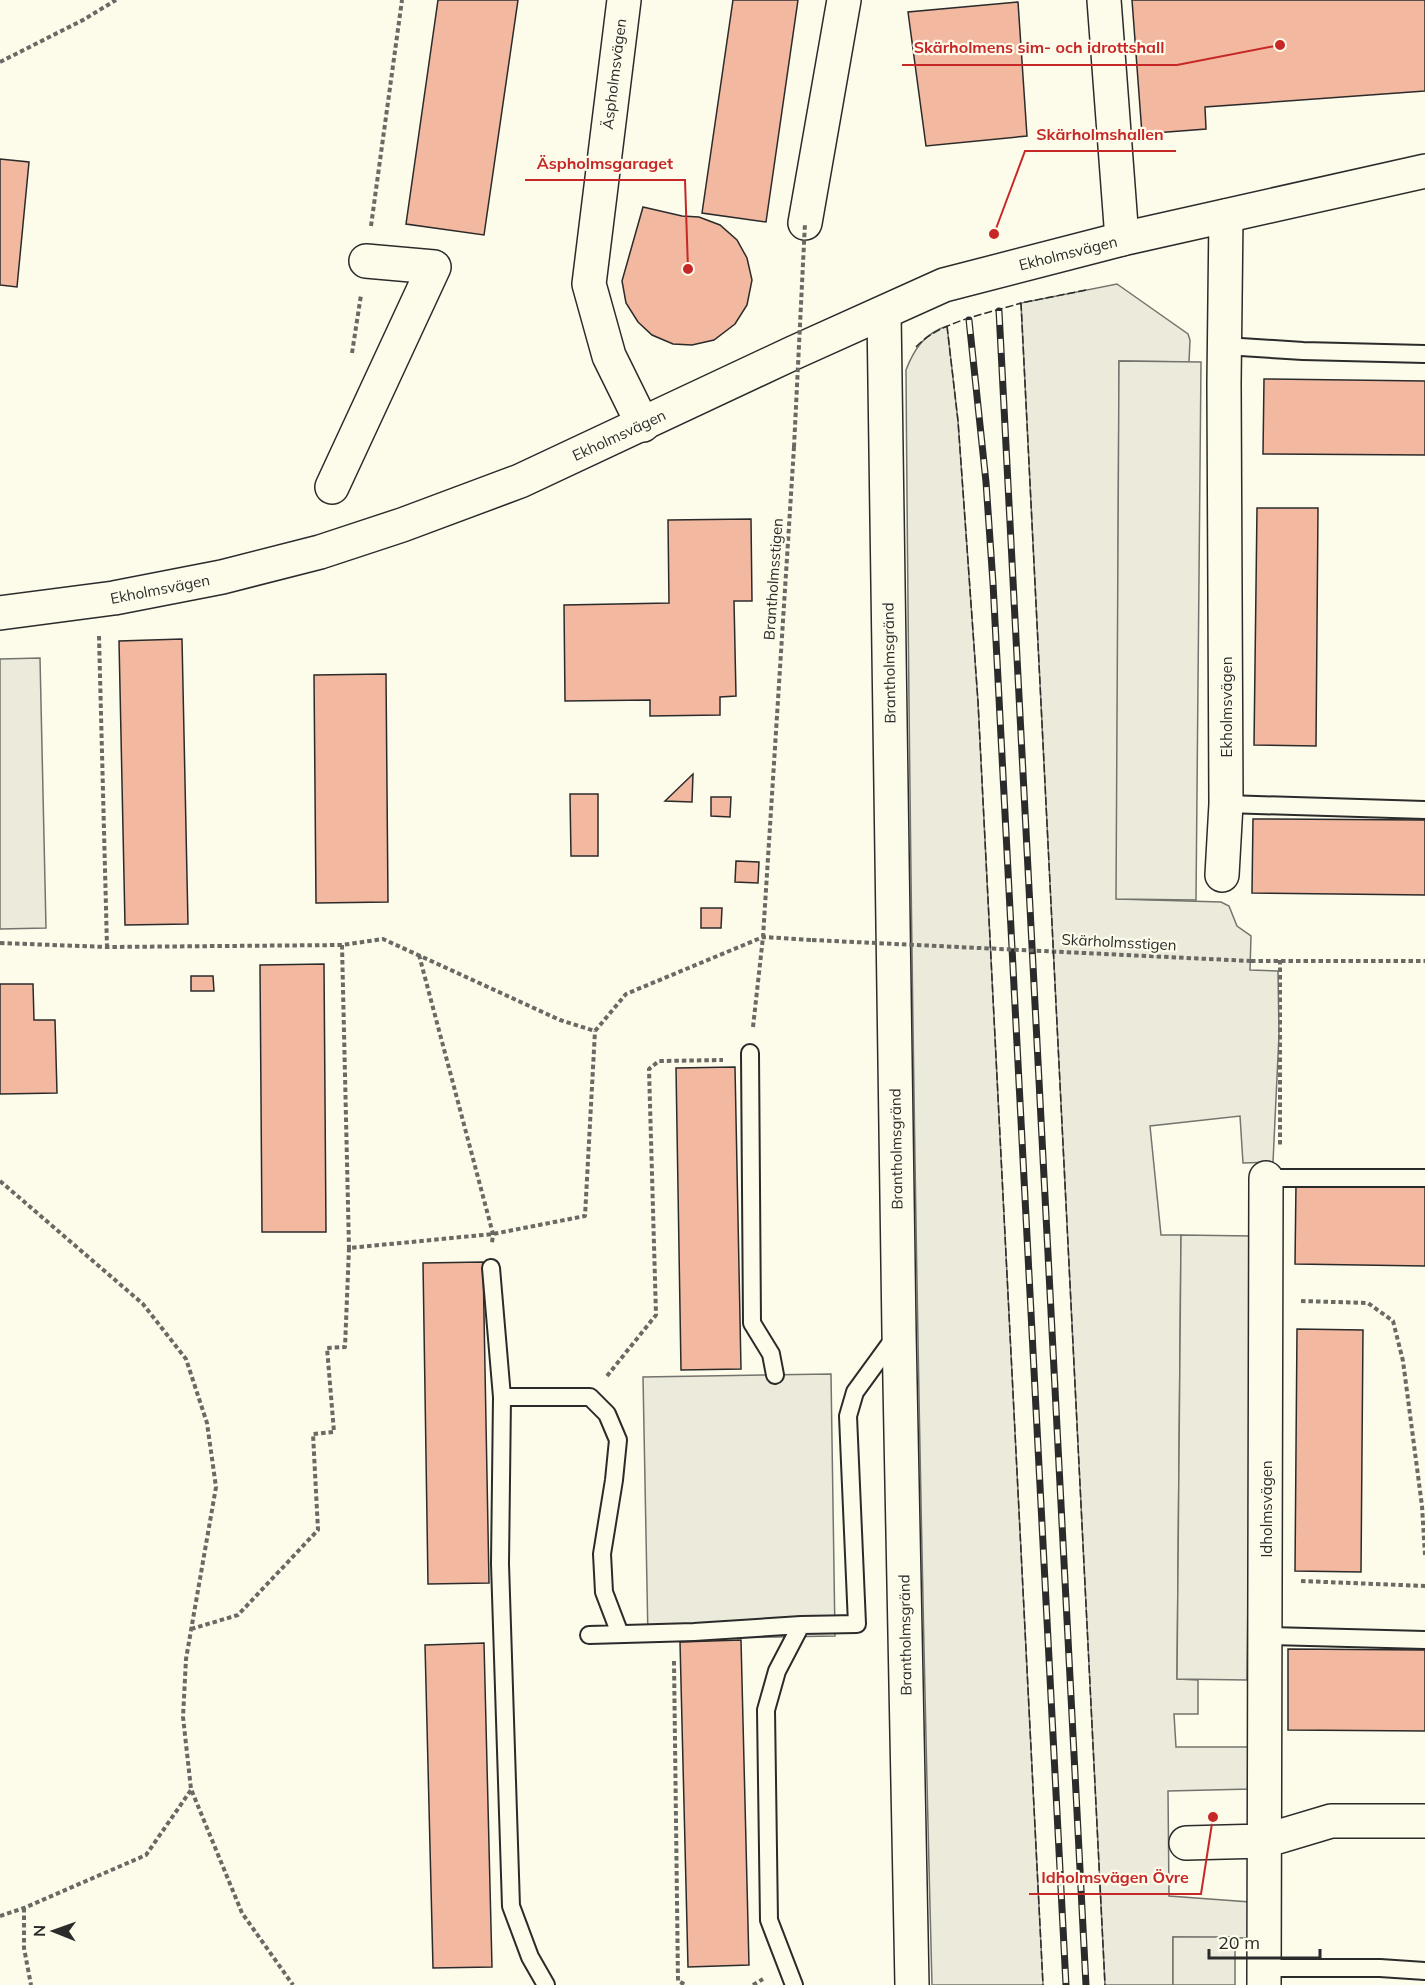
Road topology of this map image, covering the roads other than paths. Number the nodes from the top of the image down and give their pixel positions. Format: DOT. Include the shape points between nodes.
graph roads {
  1 [pos="624,0"];
  2 [pos="844,0"];
  3 [pos="1104,0"];
  4 [pos="1425,171"];
  5 [pos="1226,216"];
  6 [pos="805,223"];
  7 [pos="1122,239"];
  8 [pos="366,261"];
  9 [pos="884,313"];
  10 [pos="1225,346"];
  11 [pos="1425,354"];
  12 [pos="643,425"];
  13 [pos="332,487"];
  14 [pos="0,613"];
  15 [pos="1226,804"];
  16 [pos="1425,810"];
  17 [pos="1222,875"];
  18 [pos="750,1053"];
  19 [pos="1273,1178"];
  20 [pos="1425,1178"];
  21 [pos="491,1268"];
  22 [pos="899,1332"];
  23 [pos="775,1375"];
  24 [pos="502,1397"];
  25 [pos="801,1624"];
  26 [pos="620,1634"];
  27 [pos="589,1635"];
  28 [pos="1266,1636"];
  29 [pos="1425,1640"];
  30 [pos="1425,1821"];
  31 [pos="1264,1841"];
  32 [pos="1186,1843"];
  33 [pos="1425,1971"];
  34 [pos="1264,1976"];
  35 [pos="546,1985"];
  36 [pos="794,1985"];
  37 [pos="912,1985"];
  1 -- 12 [label="street, Äspholmsvägen" via="589,284 609,356"];
  2 -- 6 [label="street"];
  3 -- 7 [label="street"];
  4 -- 5 [label="street, Ekholmsvägen"];
  5 -- 7 [label="street, Ekholmsvägen"];
  5 -- 10 [label="street, Ekholmsvägen"];
  7 -- 9 [label="street, Ekholmsvägen" via="944,285"];
  8 -- 13 [label="street" via="434,267"];
  9 -- 12 [label="street, Ekholmsvägen"];
  9 -- 22 [label="street, Brantholmsgränd"];
  10 -- 11 [label="lane"];
  10 -- 15 [label="street, Ekholmsvägen"];
  12 -- 14 [label="street, Ekholmsvägen" via="520,481 320,552 222,577 114,598"];
  15 -- 16 [label="lane"];
  15 -- 17 [label="street, Ekholmsvägen"];
  18 -- 23 [label="lane" via="752,1323 771,1354"];
  19 -- 20 [label="lane"];
  19 -- 28 [label="street, Idholmsvägen"];
  21 -- 24 [label="lane"];
  22 -- 25 [label="lane" via="855,1392 848,1416 856,1624"];
  22 -- 37 [label="street, Brantholmsgränd"];
  24 -- 26 [label="lane" via="590,1397 607,1414 618,1440 602,1554 604,1592"];
  24 -- 35 [label="lane" via="501,1564 511,1906 530,1957"];
  25 -- 26 [label="lane"];
  25 -- 36 [label="lane" via="777,1671 766,1710 769,1920"];
  26 -- 27 [label="lane"];
  28 -- 29 [label="lane"];
  28 -- 31 [label="street, Idholmsvägen"];
  30 -- 31 [label="street" via="1331,1821"];
  31 -- 32 [label="street"];
  31 -- 34 [label="street, Idholmsvägen"];
  33 -- 34 [label="lane" via="1380,1968"];
}
